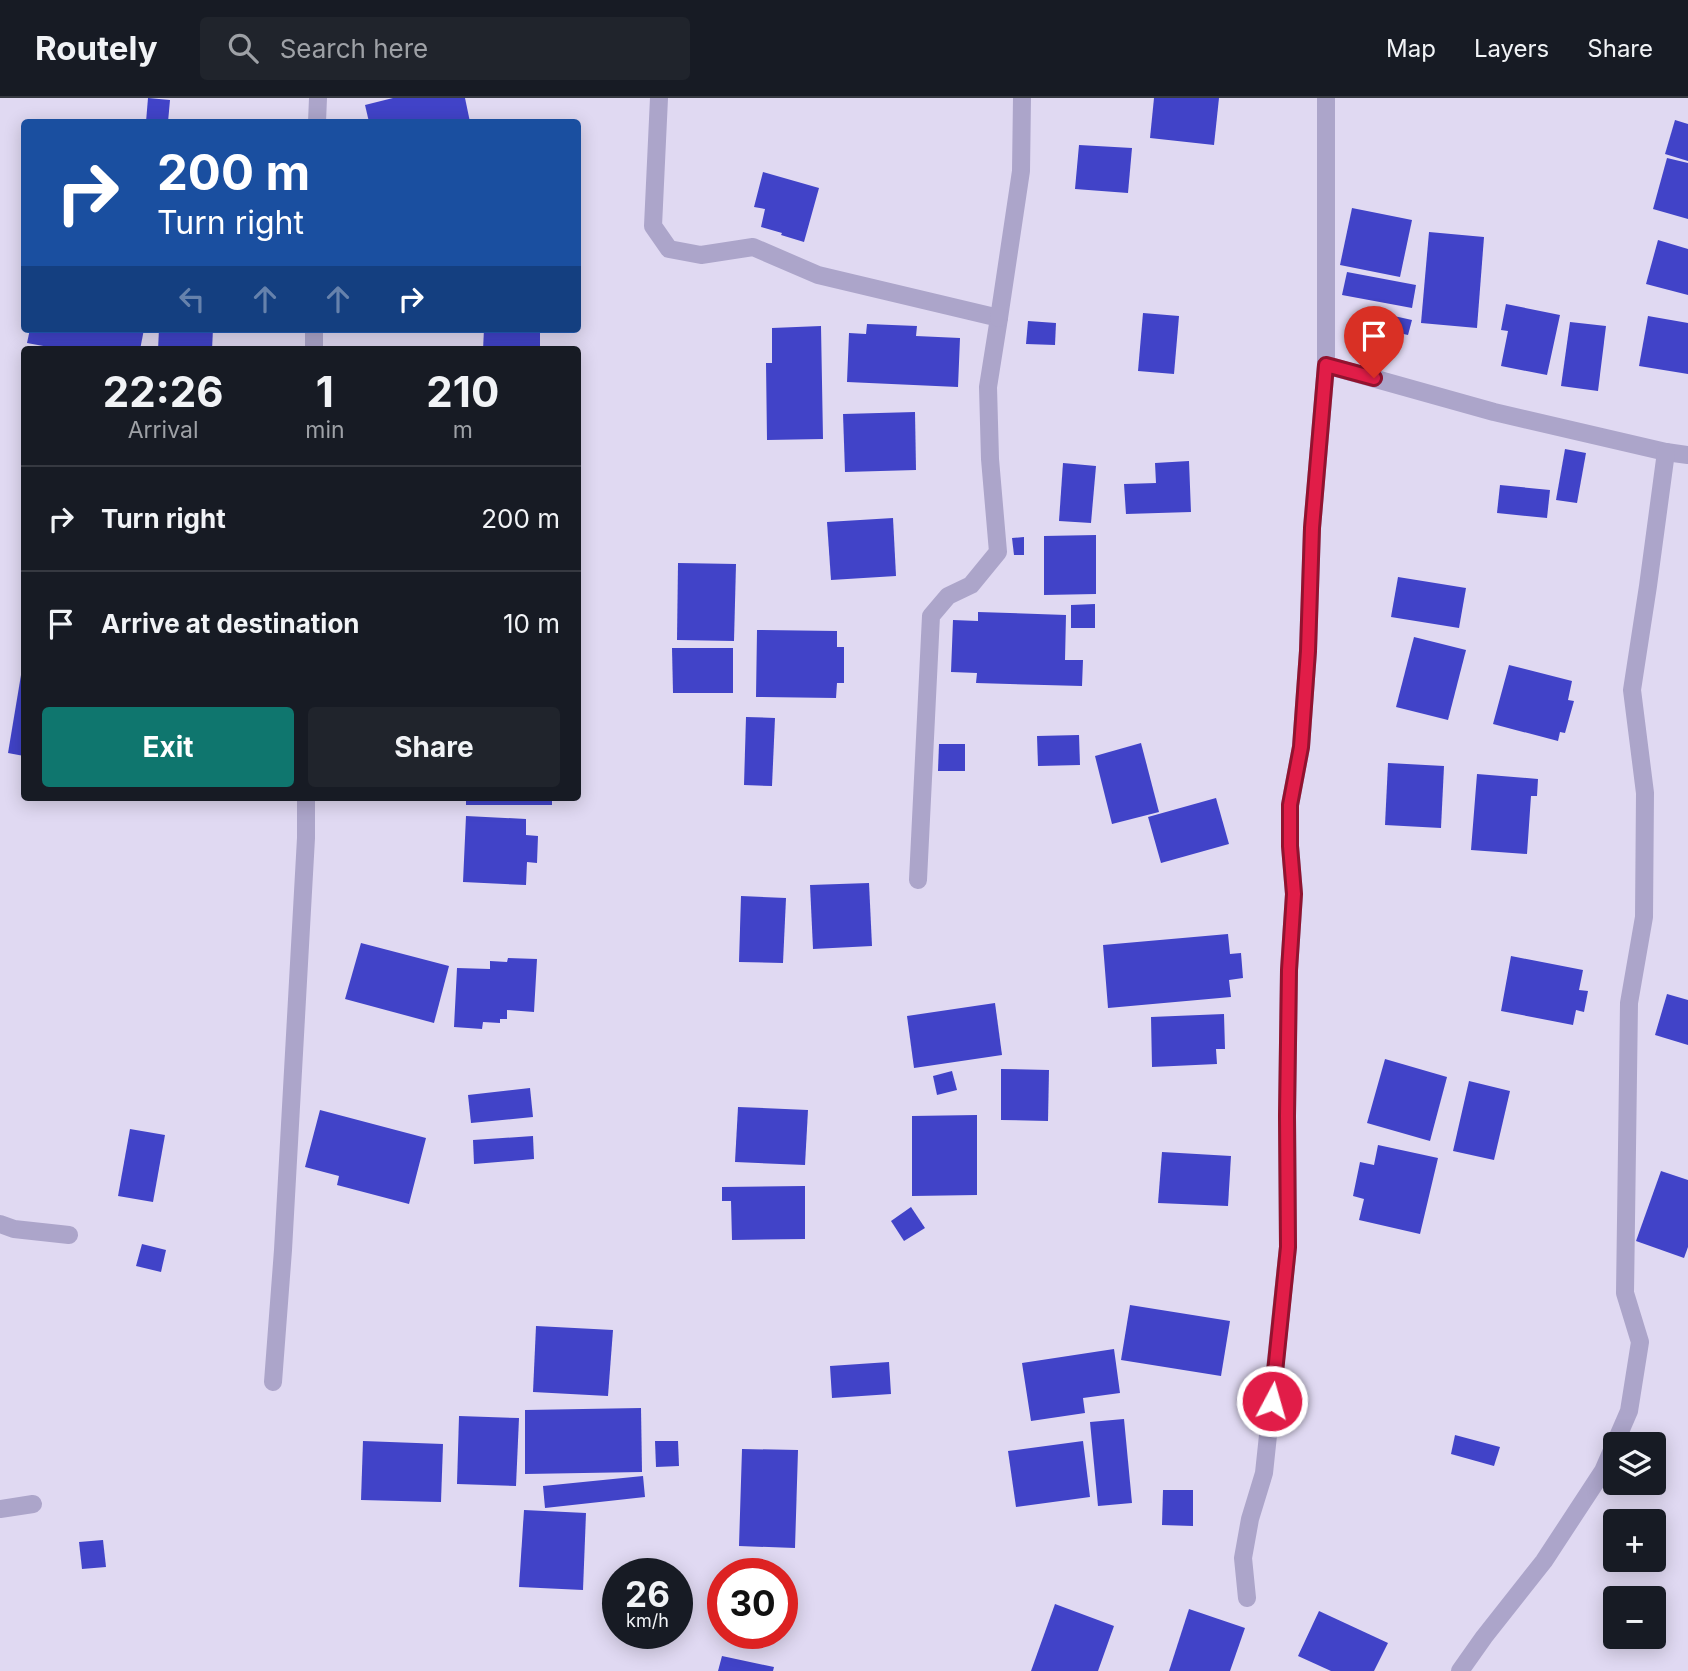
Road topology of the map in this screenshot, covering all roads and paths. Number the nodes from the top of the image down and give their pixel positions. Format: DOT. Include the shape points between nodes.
graph roads {
  1 [pos="318,98"];
  2 [pos="659,98"];
  3 [pos="1023,98"];
  4 [pos="1326,98"];
  5 [pos="317,119"];
  6 [pos="999,318"];
  7 [pos="1326,365"];
  8 [pos="1666,453"];
  9 [pos="1688,455"];
  10 [pos="306,801"];
  11 [pos="918,880"];
  12 [pos="0,1224"];
  13 [pos="69,1235"];
  14 [pos="273,1382"];
  15 [pos="33,1504"];
  16 [pos="0,1509"];
  17 [pos="1247,1598"];
  18 [pos="1460,1671"];
  1 -- 5 [label="street"];
  2 -- 6 [label="street" via="653,226 669,249 701,255 753,247 818,275"];
  3 -- 6 [label="street" via="1021,171"];
  4 -- 7 [label="street"];
  6 -- 11 [label="street" via="988,387 998,552 971,585 947,596 931,616"];
  7 -- 8 [label="street"];
  7 -- 17 [label="street" via="1301,747 1290,805 1294,894 1289,970 1288,1247 1264,1473 1242,1558"];
  8 -- 9 [label="street"];
  8 -- 18 [label="street" via="1632,690 1644,793 1644,917 1629,1003 1625,1293 1640,1342 1629,1411 1603,1471 1544,1561"];
  10 -- 14 [label="street"];
  12 -- 13 [label="street"];
  15 -- 16 [label="street"];
}
